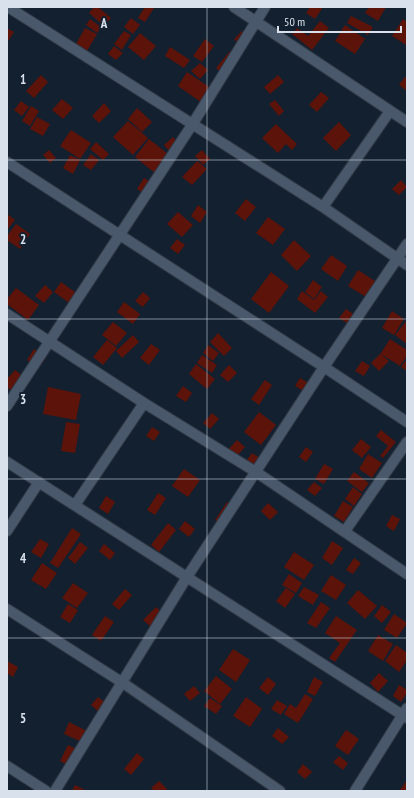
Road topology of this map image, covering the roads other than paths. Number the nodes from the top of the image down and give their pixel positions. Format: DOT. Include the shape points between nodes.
graph roads {
  1 [pos="8,7"];
  2 [pos="234,7"];
  3 [pos="265,7"];
  4 [pos="255,21"];
  5 [pos="390,111"];
  6 [pos="407,122"];
  7 [pos="192,125"];
  8 [pos="7,162"];
  9 [pos="323,207"];
  10 [pos="119,234"];
  11 [pos="407,244"];
  12 [pos="397,258"];
  13 [pos="407,265"];
  14 [pos="7,314"];
  15 [pos="50,341"];
  16 [pos="324,367"];
  17 [pos="144,403"];
  18 [pos="7,406"];
  19 [pos="407,422"];
  20 [pos="407,442"];
  21 [pos="7,462"];
  22 [pos="256,472"];
  23 [pos="39,482"];
  24 [pos="75,505"];
  25 [pos="7,530"];
  26 [pos="344,531"];
  27 [pos="407,574"];
  28 [pos="187,577"];
  29 [pos="7,610"];
  30 [pos="123,683"];
  31 [pos="405,714"];
  32 [pos="7,766"];
  33 [pos="46,791"];
  34 [pos="55,791"];
  35 [pos="280,791"];
  36 [pos="355,791"];
  1 -- 7 [label="street"];
  2 -- 4 [label="street"];
  3 -- 4 [label="street"];
  4 -- 5 [label="street"];
  4 -- 7 [label="street"];
  5 -- 6 [label="street"];
  5 -- 9 [label="street"];
  7 -- 9 [label="street"];
  7 -- 10 [label="street"];
  8 -- 10 [label="street"];
  9 -- 12 [label="street"];
  10 -- 15 [label="street"];
  10 -- 16 [label="street"];
  11 -- 12 [label="street"];
  12 -- 13 [label="street"];
  12 -- 16 [label="street"];
  14 -- 15 [label="street"];
  15 -- 17 [label="street"];
  15 -- 18 [label="street"];
  16 -- 19 [label="street"];
  16 -- 22 [label="street"];
  17 -- 22 [label="street"];
  17 -- 24 [label="street"];
  20 -- 26 [label="street"];
  21 -- 23 [label="street"];
  22 -- 26 [label="street"];
  22 -- 28 [label="street"];
  23 -- 24 [label="street"];
  23 -- 25 [label="street"];
  24 -- 28 [label="street"];
  26 -- 27 [label="street"];
  28 -- 30 [label="street"];
  28 -- 31 [label="street"];
  29 -- 30 [label="street"];
  30 -- 34 [label="street"];
  30 -- 35 [label="street"];
  31 -- 36 [label="street"];
  32 -- 33 [label="street"];
}
